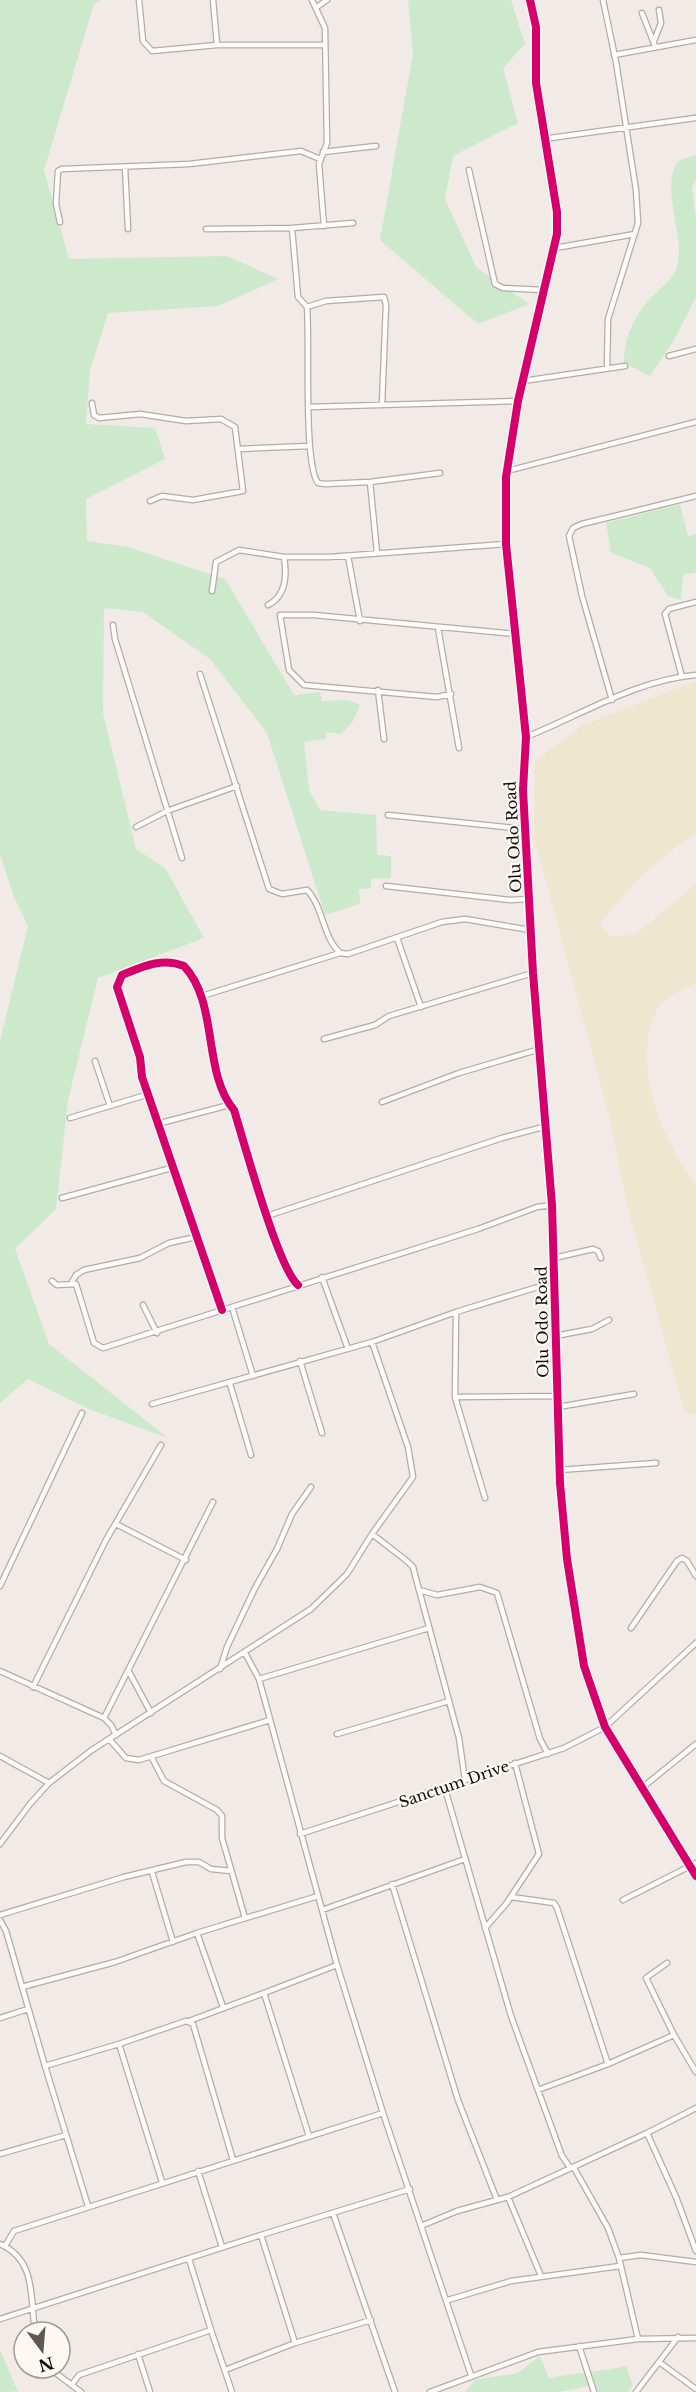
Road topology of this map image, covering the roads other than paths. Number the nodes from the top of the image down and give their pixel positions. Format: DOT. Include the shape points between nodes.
graph roads {
  1 [pos="139,0"];
  2 [pos="213,0"];
  3 [pos="312,0"];
  4 [pos="327,0"];
  5 [pos="530,0"];
  6 [pos="603,0"];
  7 [pos="317,7"];
  8 [pos="659,10"];
  9 [pos="642,13"];
  10 [pos="696,40"];
  11 [pos="654,43"];
  12 [pos="217,45"];
  13 [pos="324,45"];
  14 [pos="614,55"];
  15 [pos="695,118"];
  16 [pos="624,128"];
  17 [pos="543,139"];
  18 [pos="376,146"];
  19 [pos="323,152"];
  20 [pos="320,159"];
  21 [pos="125,166"];
  22 [pos="469,171"];
  23 [pos="60,222"];
  24 [pos="353,223"];
  25 [pos="324,226"];
  26 [pos="292,228"];
  27 [pos="128,229"];
  28 [pos="206,229"];
  29 [pos="635,234"];
  30 [pos="555,248"];
  31 [pos="543,290"];
  32 [pos="307,307"];
  33 [pos="696,349"];
  34 [pos="669,356"];
  35 [pos="607,366"];
  36 [pos="625,366"];
  37 [pos="523,381"];
  38 [pos="518,401"];
  39 [pos="92,403"];
  40 [pos="382,404"];
  41 [pos="309,407"];
  42 [pos="696,422"];
  43 [pos="309,446"];
  44 [pos="239,448"];
  45 [pos="507,471"];
  46 [pos="440,473"];
  47 [pos="370,482"];
  48 [pos="696,496"];
  49 [pos="150,501"];
  50 [pos="506,544"];
  51 [pos="377,553"];
  52 [pos="348,556"];
  53 [pos="284,557"];
  54 [pos="212,591"];
  55 [pos="696,602"];
  56 [pos="268,605"];
  57 [pos="360,621"];
  58 [pos="113,625"];
  59 [pos="438,628"];
  60 [pos="516,634"];
  61 [pos="200,674"];
  62 [pos="696,675"];
  63 [pos="682,676"];
  64 [pos="378,690"];
  65 [pos="451,694"];
  66 [pos="612,700"];
  67 [pos="525,737"];
  68 [pos="384,739"];
  69 [pos="459,748"];
  70 [pos="237,786"];
  71 [pos="167,811"];
  72 [pos="388,815"];
  73 [pos="136,827"];
  74 [pos="524,829"];
  75 [pos="182,858"];
  76 [pos="386,886"];
  77 [pos="530,899"];
  78 [pos="530,930"];
  79 [pos="397,938"];
  80 [pos="340,953"];
  81 [pos="533,973"];
  82 [pos="202,996"];
  83 [pos="421,1007"];
  84 [pos="324,1039"];
  85 [pos="540,1049"];
  86 [pos="95,1061"];
  87 [pos="149,1094"];
  88 [pos="382,1102"];
  89 [pos="229,1104"];
  90 [pos="110,1107"];
  91 [pos="70,1118"];
  92 [pos="157,1124"];
  93 [pos="547,1126"];
  94 [pos="175,1167"];
  95 [pos="62,1198"];
  96 [pos="552,1205"];
  97 [pos="267,1216"];
  98 [pos="196,1237"];
  99 [pos="554,1258"];
  100 [pos="602,1258"];
  101 [pos="322,1277"];
  102 [pos="52,1281"];
  103 [pos="72,1282"];
  104 [pos="554,1282"];
  105 [pos="298,1285"];
  106 [pos="143,1305"];
  107 [pos="232,1307"];
  108 [pos="222,1310"];
  109 [pos="456,1311"];
  110 [pos="609,1320"];
  111 [pos="157,1333"];
  112 [pos="555,1336"];
  113 [pos="372,1342"];
  114 [pos="348,1348"];
  115 [pos="300,1361"];
  116 [pos="253,1376"];
  117 [pos="230,1384"];
  118 [pos="634,1394"];
  119 [pos="557,1396"];
  120 [pos="455,1397"];
  121 [pos="152,1404"];
  122 [pos="558,1407"];
  123 [pos="82,1413"];
  124 [pos="322,1433"];
  125 [pos="161,1445"];
  126 [pos="251,1455"];
  127 [pos="656,1463"];
  128 [pos="559,1470"];
  129 [pos="311,1487"];
  130 [pos="485,1498"];
  131 [pos="213,1502"];
  132 [pos="116,1524"];
  133 [pos="372,1534"];
  134 [pos="186,1560"];
  135 [pos="696,1576"];
  136 [pos="0,1586"];
  137 [pos="419,1590"];
  138 [pos="429,1628"];
  139 [pos="630,1628"];
  140 [pos="696,1643"];
  141 [pos="245,1653"];
  142 [pos="220,1669"];
  143 [pos="128,1670"];
  144 [pos="0,1671"];
  145 [pos="259,1679"];
  146 [pos="33,1687"];
  147 [pos="449,1701"];
  148 [pos="151,1713"];
  149 [pos="104,1718"];
  150 [pos="270,1720"];
  151 [pos="605,1727"];
  152 [pos="337,1734"];
  153 [pos="116,1735"];
  154 [pos="109,1739"];
  155 [pos="696,1744"];
  156 [pos="548,1754"];
  157 [pos="0,1756"];
  158 [pos="152,1758"];
  159 [pos="515,1763"];
  160 [pos="465,1780"];
  161 [pos="49,1783"];
  162 [pos="643,1787"];
  163 [pos="445,1789"];
  164 [pos="300,1834"];
  165 [pos="0,1844"];
  166 [pos="465,1859"];
  167 [pos="696,1863"];
  168 [pos="689,1865"];
  169 [pos="231,1871"];
  170 [pos="152,1872"];
  171 [pos="696,1876"];
  172 [pos="392,1884"];
  173 [pos="318,1896"];
  174 [pos="511,1897"];
  175 [pos="623,1900"];
  176 [pos="322,1910"];
  177 [pos="0,1915"];
  178 [pos="245,1918"];
  179 [pos="0,1920"];
  180 [pos="485,1928"];
  181 [pos="197,1933"];
  182 [pos="173,1942"];
  183 [pos="667,1963"];
  184 [pos="337,1965"];
  185 [pos="22,1987"];
  186 [pos="264,1993"];
  187 [pos="223,2007"];
  188 [pos="28,2009"];
  189 [pos="0,2018"];
  190 [pos="189,2021"];
  191 [pos="674,2035"];
  192 [pos="119,2044"];
  193 [pos="608,2064"];
  194 [pos="45,2066"];
  195 [pos="696,2072"];
  196 [pos="538,2090"];
  197 [pos="696,2108"];
  198 [pos="383,2113"];
  199 [pos="647,2133"];
  200 [pos="66,2135"];
  201 [pos="309,2136"];
  202 [pos="0,2154"];
  203 [pos="233,2160"];
  204 [pos="574,2168"];
  205 [pos="198,2170"];
  206 [pos="162,2182"];
  207 [pos="410,2189"];
  208 [pos="508,2196"];
  209 [pos="497,2200"];
  210 [pos="88,2206"];
  211 [pos="333,2213"];
  212 [pos="421,2226"];
  213 [pos="261,2235"];
  214 [pos="2,2245"];
  215 [pos="222,2247"];
  216 [pos="696,2253"];
  217 [pos="619,2258"];
  218 [pos="189,2259"];
  219 [pos="695,2262"];
  220 [pos="620,2266"];
  221 [pos="541,2276"];
  222 [pos="448,2300"];
  223 [pos="32,2308"];
  224 [pos="0,2319"];
  225 [pos="34,2320"];
  226 [pos="371,2320"];
  227 [pos="211,2330"];
  228 [pos="678,2337"];
  229 [pos="696,2338"];
  230 [pos="638,2339"];
  231 [pos="296,2343"];
  232 [pos="579,2346"];
  233 [pos="138,2354"];
  234 [pos="659,2362"];
  235 [pos="225,2370"];
  236 [pos="471,2375"];
  237 [pos="68,2380"];
  238 [pos="73,2383"];
  239 [pos="696,2389"];
  240 [pos="81,2392"];
  241 [pos="150,2392"];
  242 [pos="232,2392"];
  243 [pos="395,2392"];
  244 [pos="430,2392"];
  245 [pos="594,2392"];
  246 [pos="636,2392"];
  1 -- 12 [label="street" via="143,42 152,51"];
  2 -- 12 [label="street"];
  3 -- 7 [label="street"];
  4 -- 7 [label="street"];
  5 -- 17 [label="street, Olu Odo Road" via="537,27 536,83"];
  6 -- 14 [label="street"];
  7 -- 13 [label="street" via="325,23"];
  8 -- 11 [label="street" via="661,23"];
  9 -- 11 [label="street"];
  10 -- 11 [label="street"];
  11 -- 14 [label="street"];
  12 -- 13 [label="street"];
  13 -- 19 [label="street" via="327,143"];
  14 -- 16 [label="street"];
  15 -- 16 [label="street"];
  16 -- 17 [label="street"];
  16 -- 29 [label="street" via="636,190"];
  17 -- 30 [label="street, Olu Odo Road" via="557,212"];
  18 -- 19 [label="street"];
  19 -- 20 [label="street"];
  20 -- 21 [label="street" via="301,151 189,164"];
  20 -- 25 [label="street"];
  21 -- 23 [label="street" via="58,171 56,204"];
  21 -- 27 [label="street"];
  22 -- 31 [label="street" via="495,284"];
  24 -- 25 [label="street"];
  25 -- 26 [label="street"];
  26 -- 28 [label="street"];
  26 -- 32 [label="street" via="298,297"];
  29 -- 30 [label="street"];
  29 -- 35 [label="street" via="608,319"];
  30 -- 31 [label="street, Olu Odo Road"];
  31 -- 37 [label="street, Olu Odo Road"];
  32 -- 40 [label="street" via="384,297"];
  32 -- 41 [label="street"];
  33 -- 34 [label="street"];
  35 -- 36 [label="street"];
  35 -- 37 [label="street"];
  37 -- 38 [label="street, Olu Odo Road"];
  38 -- 40 [label="street"];
  38 -- 45 [label="street, Olu Odo Road"];
  39 -- 44 [label="street" via="94,415 99,418 140,414 186,421 224,419 235,427"];
  40 -- 41 [label="street"];
  41 -- 43 [label="street"];
  42 -- 45 [label="street"];
  43 -- 44 [label="street"];
  43 -- 47 [label="street" via="318,483"];
  44 -- 49 [label="street" via="243,491 193,500 162,496"];
  45 -- 50 [label="street, Olu Odo Road"];
  46 -- 47 [label="street"];
  47 -- 51 [label="street"];
  48 -- 66 [label="street" via="582,524 573,528 569,536"];
  50 -- 51 [label="street"];
  50 -- 60 [label="street, Olu Odo Road"];
  51 -- 52 [label="street"];
  52 -- 53 [label="street"];
  52 -- 57 [label="street"];
  53 -- 54 [label="street" via="236,551 216,562"];
  53 -- 56 [label="street" via="282,592"];
  55 -- 63 [label="street" via="669,609 665,614"];
  57 -- 59 [label="street"];
  57 -- 64 [label="street" via="280,615 289,670 304,684"];
  58 -- 71 [label="street"];
  59 -- 60 [label="street"];
  59 -- 65 [label="street"];
  60 -- 67 [label="street, Olu Odo Road"];
  61 -- 70 [label="street"];
  62 -- 63 [label="street"];
  63 -- 66 [label="street" via="639,687"];
  64 -- 65 [label="street" via="437,697"];
  64 -- 68 [label="street"];
  65 -- 69 [label="street"];
  66 -- 67 [label="street"];
  67 -- 74 [label="street, Olu Odo Road"];
  70 -- 71 [label="street"];
  70 -- 80 [label="street" via="269,889 282,894 307,890 316,900 329,938"];
  71 -- 73 [label="street"];
  71 -- 75 [label="street"];
  72 -- 74 [label="street"];
  74 -- 77 [label="street, Olu Odo Road"];
  76 -- 77 [label="street"];
  77 -- 78 [label="street, Olu Odo Road"];
  78 -- 79 [label="street" via="465,919 442,921"];
  78 -- 81 [label="street, Olu Odo Road"];
  79 -- 80 [label="street" via="348,954"];
  79 -- 83 [label="street"];
  80 -- 82 [label="street"];
  81 -- 83 [label="street"];
  81 -- 85 [label="street, Olu Odo Road"];
  82 -- 87 [label="street" via="188,971 176,963 153,964 119,978 117,987"];
  82 -- 89 [label="street"];
  83 -- 84 [label="street"];
  85 -- 88 [label="street" via="459,1073"];
  85 -- 93 [label="street, Olu Odo Road"];
  86 -- 90 [label="street"];
  87 -- 90 [label="street"];
  87 -- 92 [label="street"];
  89 -- 92 [label="street"];
  89 -- 97 [label="street"];
  90 -- 91 [label="street"];
  92 -- 94 [label="street"];
  93 -- 96 [label="street, Olu Odo Road"];
  93 -- 97 [label="street"];
  94 -- 95 [label="street"];
  94 -- 98 [label="street"];
  96 -- 99 [label="street, Olu Odo Road"];
  96 -- 101 [label="street"];
  97 -- 105 [label="street" via="291,1277"];
  98 -- 103 [label="street" via="169,1243 140,1258 84,1270"];
  98 -- 108 [label="street"];
  99 -- 100 [label="street" via="593,1249"];
  99 -- 104 [label="street, Olu Odo Road"];
  101 -- 105 [label="street"];
  101 -- 114 [label="street"];
  102 -- 103 [label="street" via="57,1285"];
  103 -- 111 [label="street" via="78,1288 97,1347"];
  104 -- 109 [label="street"];
  104 -- 112 [label="street, Olu Odo Road"];
  105 -- 107 [label="street"];
  106 -- 111 [label="street"];
  107 -- 108 [label="street"];
  107 -- 116 [label="street"];
  108 -- 111 [label="street"];
  109 -- 113 [label="street"];
  109 -- 120 [label="street"];
  110 -- 112 [label="street" via="592,1329"];
  112 -- 119 [label="street, Olu Odo Road"];
  113 -- 114 [label="street"];
  113 -- 133 [label="street" via="413,1469 413,1477"];
  114 -- 115 [label="street"];
  115 -- 116 [label="street"];
  115 -- 124 [label="street"];
  116 -- 117 [label="street"];
  117 -- 121 [label="street"];
  117 -- 126 [label="street"];
  118 -- 122 [label="street"];
  119 -- 120 [label="street"];
  119 -- 122 [label="street, Olu Odo Road"];
  120 -- 130 [label="street"];
  122 -- 128 [label="street, Olu Odo Road"];
  123 -- 136 [label="street"];
  125 -- 132 [label="street"];
  127 -- 128 [label="street"];
  128 -- 151 [label="street, Olu Odo Road" via="567,1559 584,1666"];
  129 -- 142 [label="street" via="289,1520"];
  131 -- 134 [label="street"];
  132 -- 134 [label="street"];
  132 -- 146 [label="street"];
  133 -- 137 [label="street" via="413,1568"];
  133 -- 141 [label="street" via="347,1574 311,1609"];
  134 -- 143 [label="street"];
  135 -- 139 [label="street" via="687,1561 677,1561"];
  137 -- 138 [label="street"];
  137 -- 156 [label="street" via="437,1594 480,1587 496,1593 540,1739"];
  138 -- 145 [label="street"];
  138 -- 147 [label="street"];
  140 -- 151 [label="street, Sanctum Drive"];
  141 -- 142 [label="street"];
  141 -- 145 [label="street"];
  142 -- 148 [label="street"];
  143 -- 148 [label="street"];
  143 -- 149 [label="street"];
  144 -- 146 [label="street"];
  145 -- 150 [label="street"];
  146 -- 149 [label="street"];
  147 -- 152 [label="street"];
  147 -- 160 [label="street"];
  148 -- 153 [label="street"];
  149 -- 153 [label="street"];
  150 -- 158 [label="street"];
  150 -- 164 [label="street"];
  151 -- 156 [label="street, Sanctum Drive"];
  151 -- 162 [label="street, Olu Odo Road"];
  153 -- 154 [label="street"];
  154 -- 158 [label="street" via="130,1760"];
  154 -- 161 [label="street"];
  155 -- 162 [label="street"];
  156 -- 159 [label="street, Sanctum Drive"];
  157 -- 161 [label="street"];
  158 -- 169 [label="street" via="164,1781 222,1816 222,1838"];
  159 -- 160 [label="street, Sanctum Drive"];
  159 -- 174 [label="street" via="539,1854"];
  160 -- 163 [label="street, Sanctum Drive"];
  161 -- 165 [label="street"];
  162 -- 168 [label="street, Olu Odo Road"];
  163 -- 164 [label="street, Sanctum Drive"];
  163 -- 166 [label="street"];
  164 -- 173 [label="street"];
  166 -- 172 [label="street"];
  166 -- 180 [label="street"];
  167 -- 168 [label="street"];
  168 -- 171 [label="street, Olu Odo Road"];
  168 -- 175 [label="street"];
  169 -- 170 [label="street" via="211,1869 195,1861"];
  169 -- 178 [label="street"];
  170 -- 177 [label="street"];
  170 -- 182 [label="street"];
  172 -- 176 [label="street"];
  172 -- 209 [label="street" via="458,2100"];
  173 -- 176 [label="street"];
  173 -- 178 [label="street"];
  174 -- 180 [label="street"];
  174 -- 193 [label="street" via="547,1901 557,1908"];
  176 -- 184 [label="street"];
  178 -- 181 [label="street"];
  179 -- 185 [label="street"];
  180 -- 196 [label="street"];
  181 -- 182 [label="street"];
  181 -- 187 [label="street"];
  182 -- 185 [label="street"];
  183 -- 191 [label="street" via="646,1978"];
  184 -- 186 [label="street"];
  184 -- 198 [label="street"];
  185 -- 188 [label="street"];
  186 -- 187 [label="street"];
  186 -- 201 [label="street"];
  187 -- 190 [label="street"];
  188 -- 189 [label="street"];
  188 -- 194 [label="street"];
  190 -- 192 [label="street"];
  190 -- 203 [label="street" via="194,2024"];
  191 -- 193 [label="street"];
  191 -- 195 [label="street"];
  192 -- 194 [label="street"];
  192 -- 206 [label="street"];
  193 -- 196 [label="street"];
  194 -- 200 [label="street"];
  196 -- 204 [label="street" via="562,2156"];
  197 -- 199 [label="street"];
  198 -- 201 [label="street"];
  198 -- 207 [label="street"];
  199 -- 204 [label="street"];
  199 -- 216 [label="street"];
  200 -- 202 [label="street"];
  200 -- 210 [label="street"];
  201 -- 203 [label="street"];
  203 -- 205 [label="street"];
  204 -- 208 [label="street"];
  204 -- 217 [label="street" via="608,2228"];
  205 -- 206 [label="street"];
  205 -- 215 [label="street"];
  206 -- 210 [label="street"];
  207 -- 211 [label="street"];
  207 -- 212 [label="street"];
  208 -- 209 [label="street"];
  208 -- 221 [label="street"];
  209 -- 212 [label="street"];
  210 -- 214 [label="street" via="14,2231"];
  211 -- 213 [label="street"];
  211 -- 226 [label="street"];
  212 -- 222 [label="street"];
  213 -- 215 [label="street"];
  213 -- 231 [label="street"];
  214 -- 223 [label="street" via="23,2260"];
  215 -- 218 [label="street"];
  216 -- 219 [label="street"];
  217 -- 219 [label="street" via="641,2255"];
  217 -- 220 [label="street"];
  218 -- 223 [label="street"];
  218 -- 227 [label="street"];
  220 -- 221 [label="street"];
  220 -- 230 [label="street"];
  221 -- 222 [label="street"];
  222 -- 236 [label="street"];
  223 -- 224 [label="street"];
  223 -- 225 [label="street"];
  226 -- 231 [label="street"];
  226 -- 243 [label="street"];
  227 -- 233 [label="street"];
  227 -- 235 [label="street"];
  228 -- 229 [label="street"];
  228 -- 230 [label="street"];
  228 -- 234 [label="street"];
  230 -- 232 [label="street"];
  231 -- 235 [label="street"];
  232 -- 236 [label="street" via="538,2352"];
  232 -- 245 [label="street"];
  233 -- 238 [label="street" via="79,2375"];
  233 -- 241 [label="street"];
  234 -- 239 [label="street"];
  234 -- 246 [label="street"];
  235 -- 242 [label="street"];
  236 -- 244 [label="street"];
  237 -- 238 [label="street"];
  238 -- 240 [label="street"];
}
